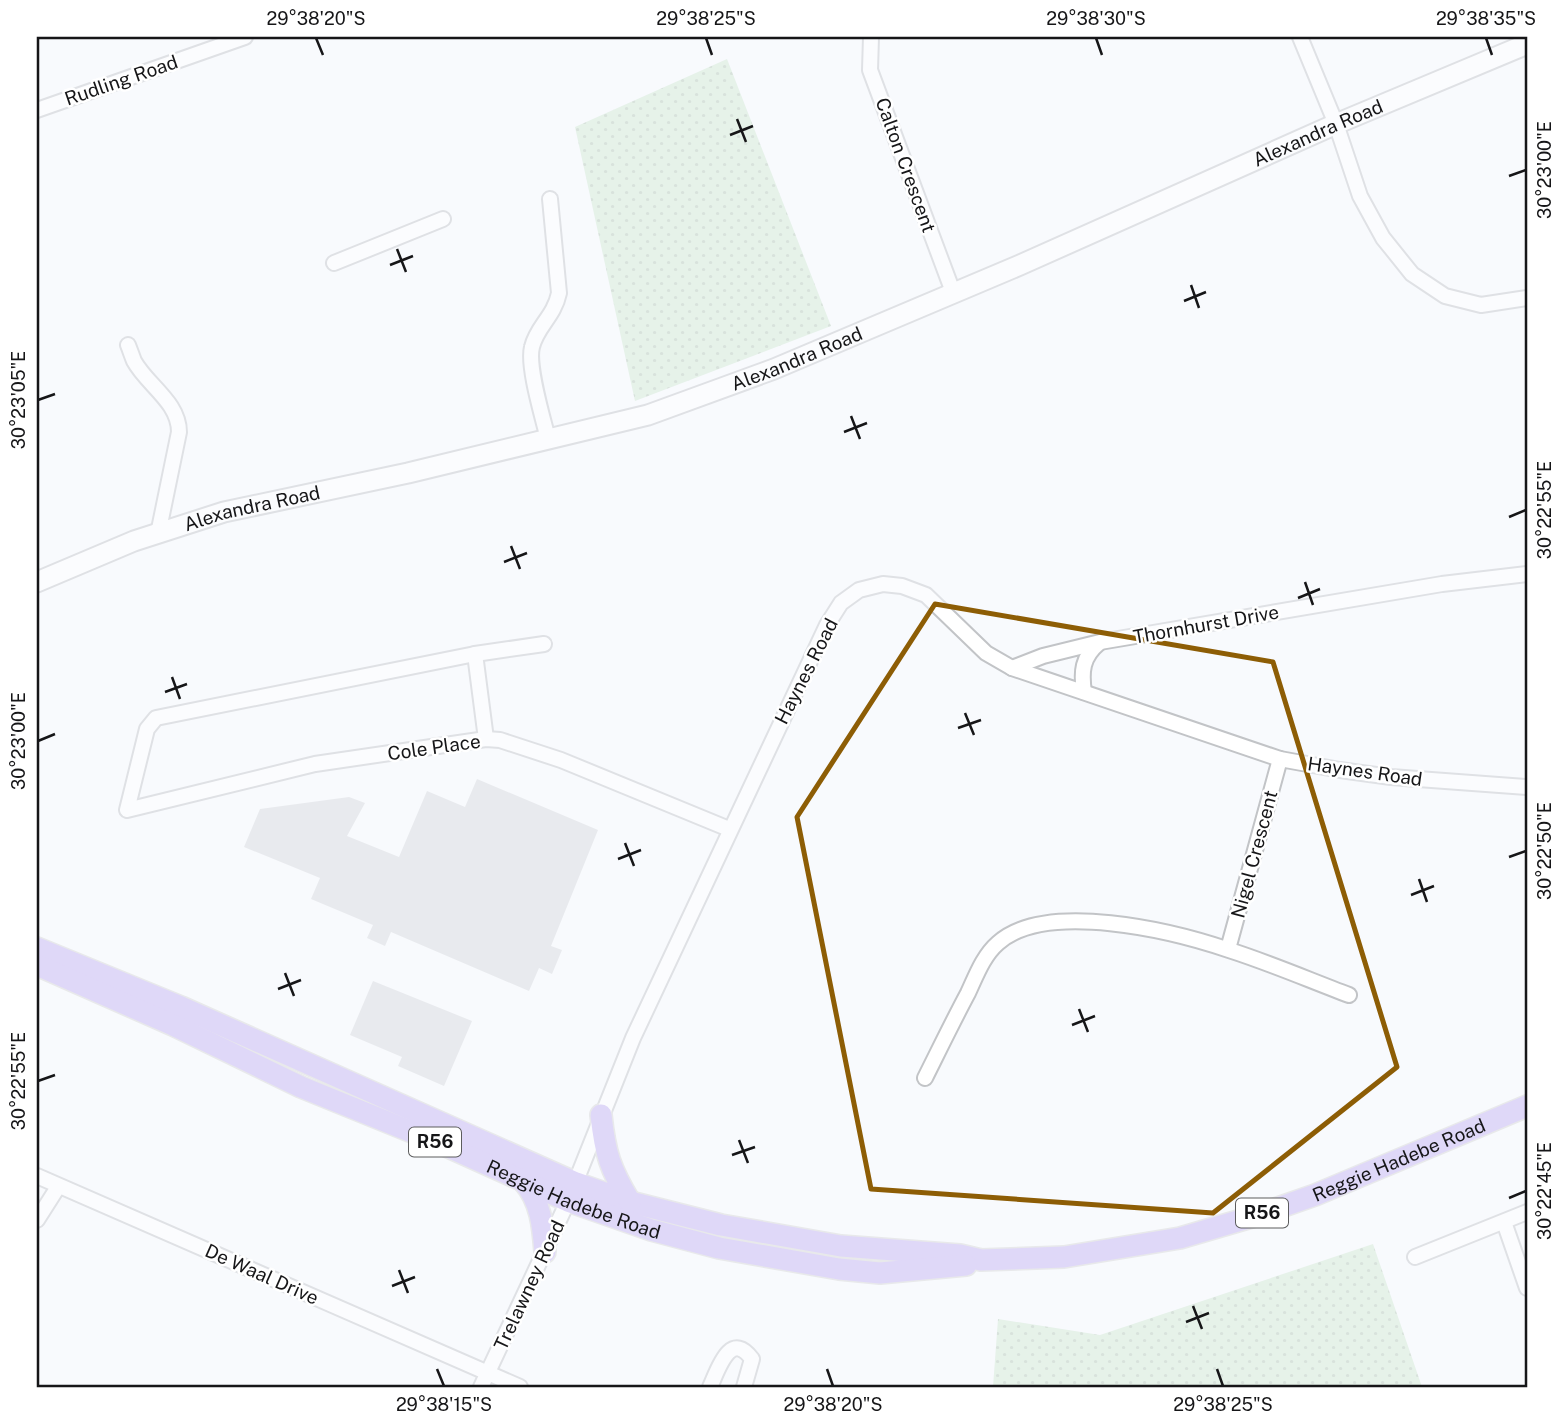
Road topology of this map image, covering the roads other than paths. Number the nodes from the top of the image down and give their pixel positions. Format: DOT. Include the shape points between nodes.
graph roads {
  1 [pos="245,37"];
  2 [pos="871,37"];
  3 [pos="1300,37"];
  4 [pos="1527,44"];
  5 [pos="37,110"];
  6 [pos="1336,124"];
  7 [pos="550,199"];
  8 [pos="443,219"];
  9 [pos="334,264"];
  10 [pos="953,292"];
  11 [pos="1527,298"];
  12 [pos="128,345"];
  13 [pos="548,439"];
  14 [pos="158,534"];
  15 [pos="1527,574"];
  16 [pos="37,582"];
  17 [pos="1100,642"];
  18 [pos="544,644"];
  19 [pos="475,654"];
  20 [pos="1012,668"];
  21 [pos="1084,692"];
  22 [pos="486,739"];
  23 [pos="1280,759"];
  24 [pos="1527,787"];
  25 [pos="729,829"];
  26 [pos="37,948"];
  27 [pos="1228,949"];
  28 [pos="37,965"];
  29 [pos="1349,995"];
  30 [pos="925,1079"];
  31 [pos="1527,1106"];
  32 [pos="601,1115"];
  33 [pos="37,1176"];
  34 [pos="523,1181"];
  35 [pos="58,1186"];
  36 [pos="572,1192"];
  37 [pos="631,1202"];
  38 [pos="1527,1212"];
  39 [pos="37,1220"];
  40 [pos="1504,1222"];
  41 [pos="545,1252"];
  42 [pos="1415,1257"];
  43 [pos="981,1261"];
  44 [pos="1527,1288"];
  45 [pos="487,1373"];
  46 [pos="481,1387"];
  47 [pos="520,1387"];
  48 [pos="710,1387"];
  49 [pos="744,1387"];
  1 -- 5 [label="street, Rudling Road"];
  2 -- 10 [label="street, Calton Crescent" via="870,70"];
  3 -- 6 [label="street"];
  4 -- 6 [label="street, Alexandra Road"];
  6 -- 10 [label="street, Alexandra Road"];
  6 -- 11 [label="street" via="1360,196 1383,238 1412,274 1445,296 1481,305"];
  7 -- 13 [label="street" via="559,293 556,308 531,349"];
  8 -- 9 [label="street"];
  10 -- 13 [label="street, Alexandra Road" via="774,369 648,415"];
  12 -- 14 [label="street" via="135,362 179,422"];
  13 -- 14 [label="street, Alexandra Road" via="224,512"];
  14 -- 16 [label="street, Alexandra Road"];
  15 -- 17 [label="street, Thornhurst Drive"];
  17 -- 20 [label="street, Thornhurst Drive"];
  17 -- 21 [label="street" via="1089,652 1082,669"];
  18 -- 19 [label="street"];
  19 -- 22 [label="street"];
  19 -- 22 [label="street, Cole Place" via="156,718 146,729 127,810 315,764"];
  20 -- 21 [label="street, Haynes Road"];
  20 -- 25 [label="street, Haynes Road" via="986,653 926,595 883,584 859,590 841,603 827,625"];
  21 -- 23 [label="street, Haynes Road"];
  22 -- 25 [label="street, Cole Place" via="561,760"];
  23 -- 24 [label="street, Haynes Road" via="1391,776"];
  23 -- 27 [label="street, Nigel Crescent"];
  25 -- 32 [label="street, Haynes Road"];
  26 -- 36 [label="main road, Reggie Hadebe Road / R56" via="181,1007"];
  27 -- 29 [label="street"];
  27 -- 30 [label="street" via="1109,923 1063,922 1019,929 988,954"];
  28 -- 34 [label="main road, Reggie Hadebe Road / R56" via="301,1087"];
  31 -- 43 [label="main road, Reggie Hadebe Road / R56" via="1315,1195 1217,1228 1064,1257"];
  32 -- 36 [label="street, Haynes Road"];
  32 -- 37 [label="main road" via="609,1162"];
  33 -- 35 [label="street, De Waal Drive"];
  34 -- 36 [label="main road, Reggie Hadebe Road / R56"];
  34 -- 41 [label="main road" via="538,1205"];
  35 -- 39 [label="street"];
  35 -- 45 [label="street, De Waal Drive"];
  36 -- 37 [label="main road, Reggie Hadebe Road / R56"];
  36 -- 41 [label="street, Trelawney Road"];
  36 -- 43 [label="main road, Reggie Hadebe Road / R56" via="681,1239 803,1265 880,1273 961,1267"];
  37 -- 43 [label="main road, Reggie Hadebe Road / R56" via="805,1241 960,1255"];
  38 -- 40 [label="street"];
  40 -- 42 [label="street"];
  40 -- 44 [label="street"];
  41 -- 45 [label="street, Trelawney Road"];
  45 -- 46 [label="street, Trelawney Road"];
  45 -- 47 [label="street, De Waal Drive"];
  48 -- 49 [label="street" via="727,1352 734,1348 752,1359"];
}
